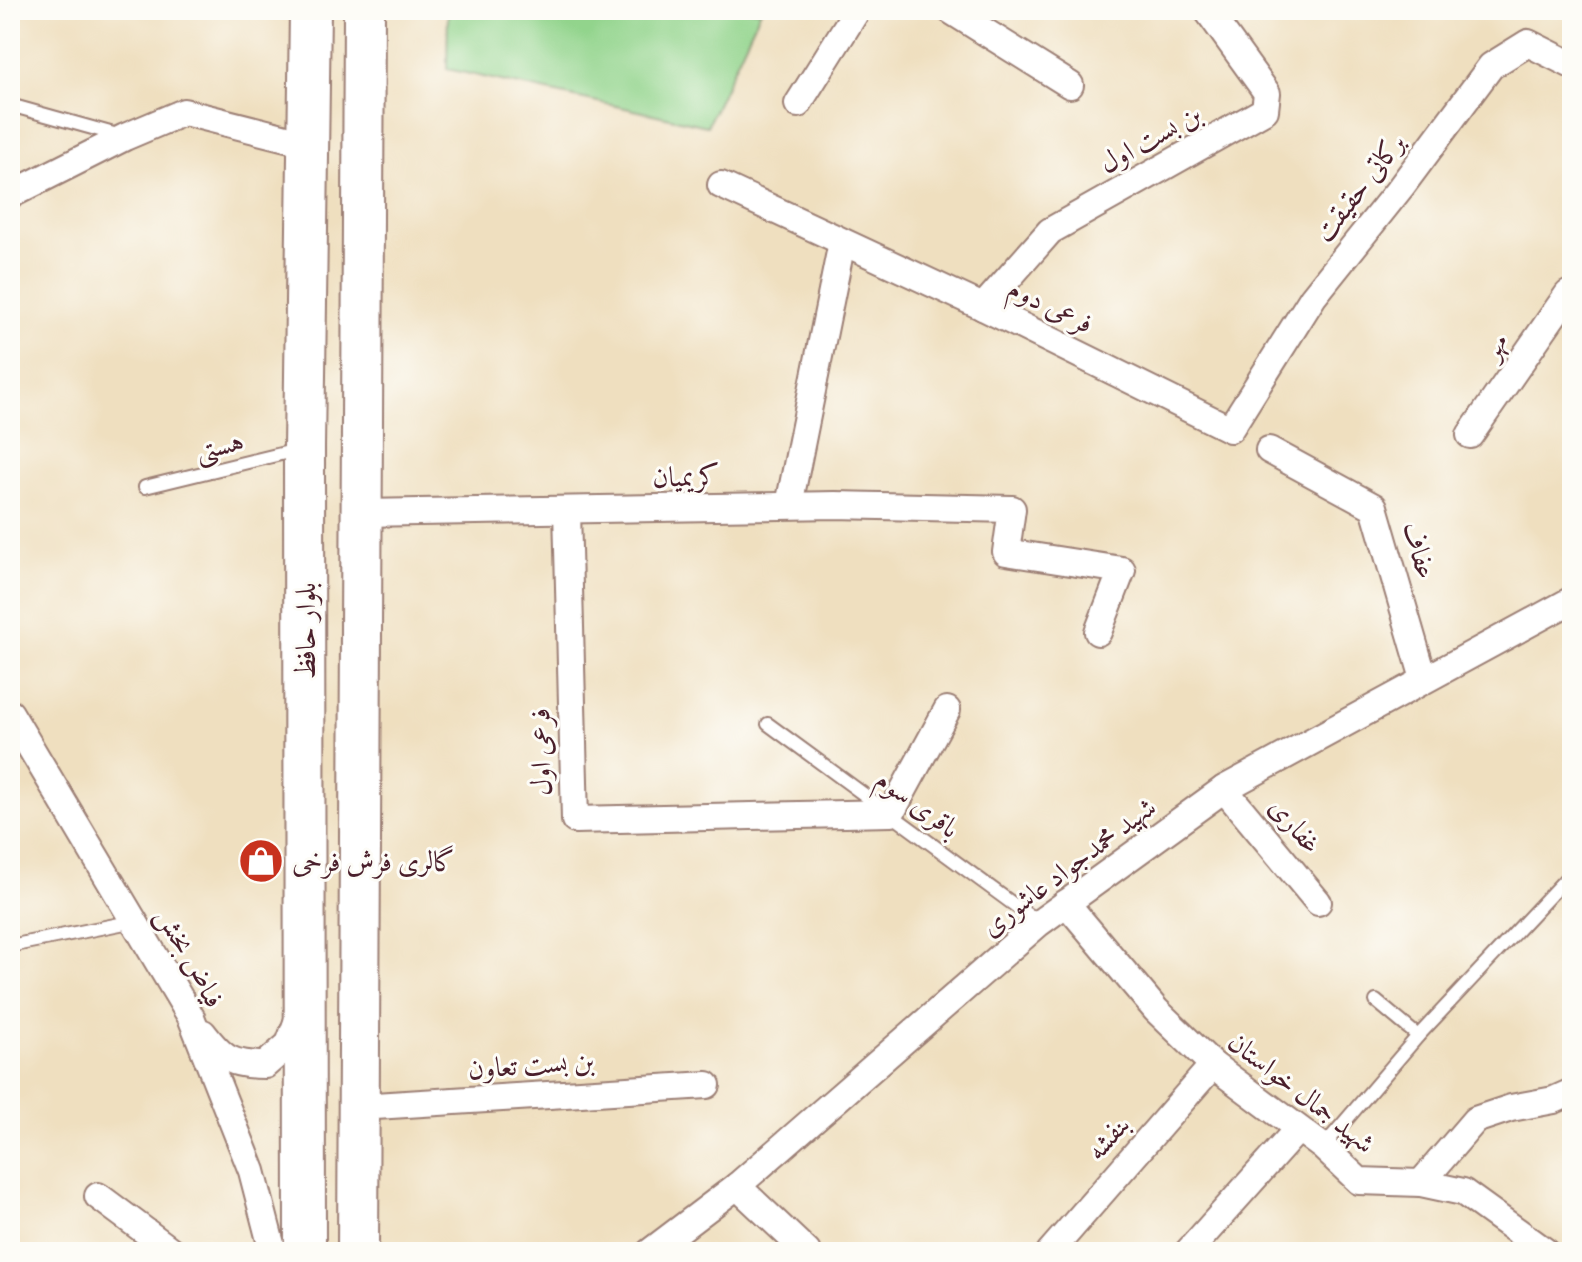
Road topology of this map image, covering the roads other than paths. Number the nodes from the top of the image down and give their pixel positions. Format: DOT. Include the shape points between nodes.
graph roads {
  1 [pos="12,10"];
  2 [pos="310,10"];
  3 [pos="364,10"];
  4 [pos="857,10"];
  5 [pos="950,10"];
  6 [pos="1207,10"];
  7 [pos="10,16"];
  8 [pos="1572,65"];
  9 [pos="1070,85"];
  10 [pos="798,104"];
  11 [pos="10,105"];
  12 [pos="125,137"];
  13 [pos="310,144"];
  14 [pos="721,185"];
  15 [pos="10,195"];
  16 [pos="842,242"];
  17 [pos="1572,295"];
  18 [pos="983,307"];
  19 [pos="1230,429"];
  20 [pos="1470,435"];
  21 [pos="304,448"];
  22 [pos="1269,450"];
  23 [pos="145,487"];
  24 [pos="789,505"];
  25 [pos="567,510"];
  26 [pos="362,513"];
  27 [pos="1572,600"];
  28 [pos="1098,632"];
  29 [pos="1424,679"];
  30 [pos="947,710"];
  31 [pos="11,717"];
  32 [pos="768,724"];
  33 [pos="1224,789"];
  34 [pos="891,813"];
  35 [pos="1572,872"];
  36 [pos="1318,902"];
  37 [pos="1066,903"];
  38 [pos="135,921"];
  39 [pos="1039,923"];
  40 [pos="10,946"];
  41 [pos="306,998"];
  42 [pos="1376,1001"];
  43 [pos="191,1017"];
  44 [pos="1418,1036"];
  45 [pos="1213,1065"];
  46 [pos="707,1085"];
  47 [pos="1572,1092"];
  48 [pos="359,1107"];
  49 [pos="1298,1129"];
  50 [pos="1323,1147"];
  51 [pos="1421,1183"];
  52 [pos="737,1186"];
  53 [pos="98,1196"];
  54 [pos="165,1249"];
  55 [pos="278,1252"];
  56 [pos="358,1252"];
  57 [pos="650,1252"];
  58 [pos="807,1252"];
  59 [pos="1050,1252"];
  60 [pos="1188,1252"];
  61 [pos="1546,1252"];
  1 -- 7 [label="lane"];
  2 -- 13 [label="main road, بلوار حافظ"];
  3 -- 26 [label="main road, بلوار حافظ"];
  4 -- 10 [label="street"];
  5 -- 9 [label="street"];
  6 -- 18 [label="street, بن بست اول" via="1267,93 1265,110 1050,231"];
  8 -- 19 [label="street, برکاتی حقیقت" via="1528,43 1491,66 1313,297"];
  11 -- 12 [label="lane"];
  12 -- 13 [label="street" via="184,112"];
  12 -- 15 [label="street"];
  13 -- 21 [label="main road, بلوار حافظ"];
  14 -- 16 [label="street, فرعی دوم"];
  16 -- 18 [label="street, فرعی دوم"];
  16 -- 24 [label="street"];
  17 -- 20 [label="street, مهر"];
  18 -- 19 [label="street, فرعی دوم"];
  21 -- 23 [label="lane, هستی"];
  21 -- 41 [label="main road, بلوار حافظ"];
  22 -- 29 [label="street, عفاف" via="1374,507"];
  24 -- 25 [label="street, کریمیان"];
  24 -- 28 [label="street, کریمیان" via="1012,509 1006,552 1122,570"];
  25 -- 26 [label="street, کریمیان"];
  25 -- 34 [label="street, فرعی اول" via="575,820"];
  26 -- 48 [label="main road, بلوار حافظ"];
  27 -- 29 [label="street, شهید محمدجواد عاشوری"];
  29 -- 33 [label="street, شهید محمدجواد عاشوری"];
  30 -- 34 [label="street"];
  31 -- 38 [label="street, فیاض بخش"];
  32 -- 34 [label="lane, باقری سوم"];
  33 -- 36 [label="street, غفاری"];
  33 -- 37 [label="street, شهید محمدجواد عاشوری"];
  34 -- 39 [label="lane, باقری سوم"];
  35 -- 44 [label="lane"];
  37 -- 39 [label="street, شهید محمدجواد عاشوری"];
  37 -- 45 [label="street, شهید جمال خواستان" via="1156,1010"];
  38 -- 40 [label="lane"];
  38 -- 43 [label="street, فیاض بخش"];
  39 -- 52 [label="street, شهید محمدجواد عاشوری"];
  41 -- 43 [label="street" via="289,1044 265,1065 241,1065 221,1056"];
  41 -- 55 [label="main road, بلوار حافظ"];
  42 -- 44 [label="lane"];
  43 -- 55 [label="street, فیاض بخش"];
  44 -- 50 [label="lane"];
  45 -- 49 [label="street, شهید جمال خواستان"];
  45 -- 59 [label="street, بنفشه"];
  46 -- 48 [label="street, بن‌ بست تعاون"];
  47 -- 51 [label="street" via="1475,1120"];
  48 -- 56 [label="main road, بلوار حافظ"];
  49 -- 50 [label="street, شهید جمال خواستان"];
  49 -- 60 [label="street"];
  50 -- 51 [label="street, شهید جمال خواستان" via="1359,1181"];
  51 -- 61 [label="street, شهید جمال خواستان" via="1463,1192"];
  52 -- 57 [label="street, شهید محمدجواد عاشوری"];
  52 -- 58 [label="street"];
  53 -- 54 [label="street"];
}
